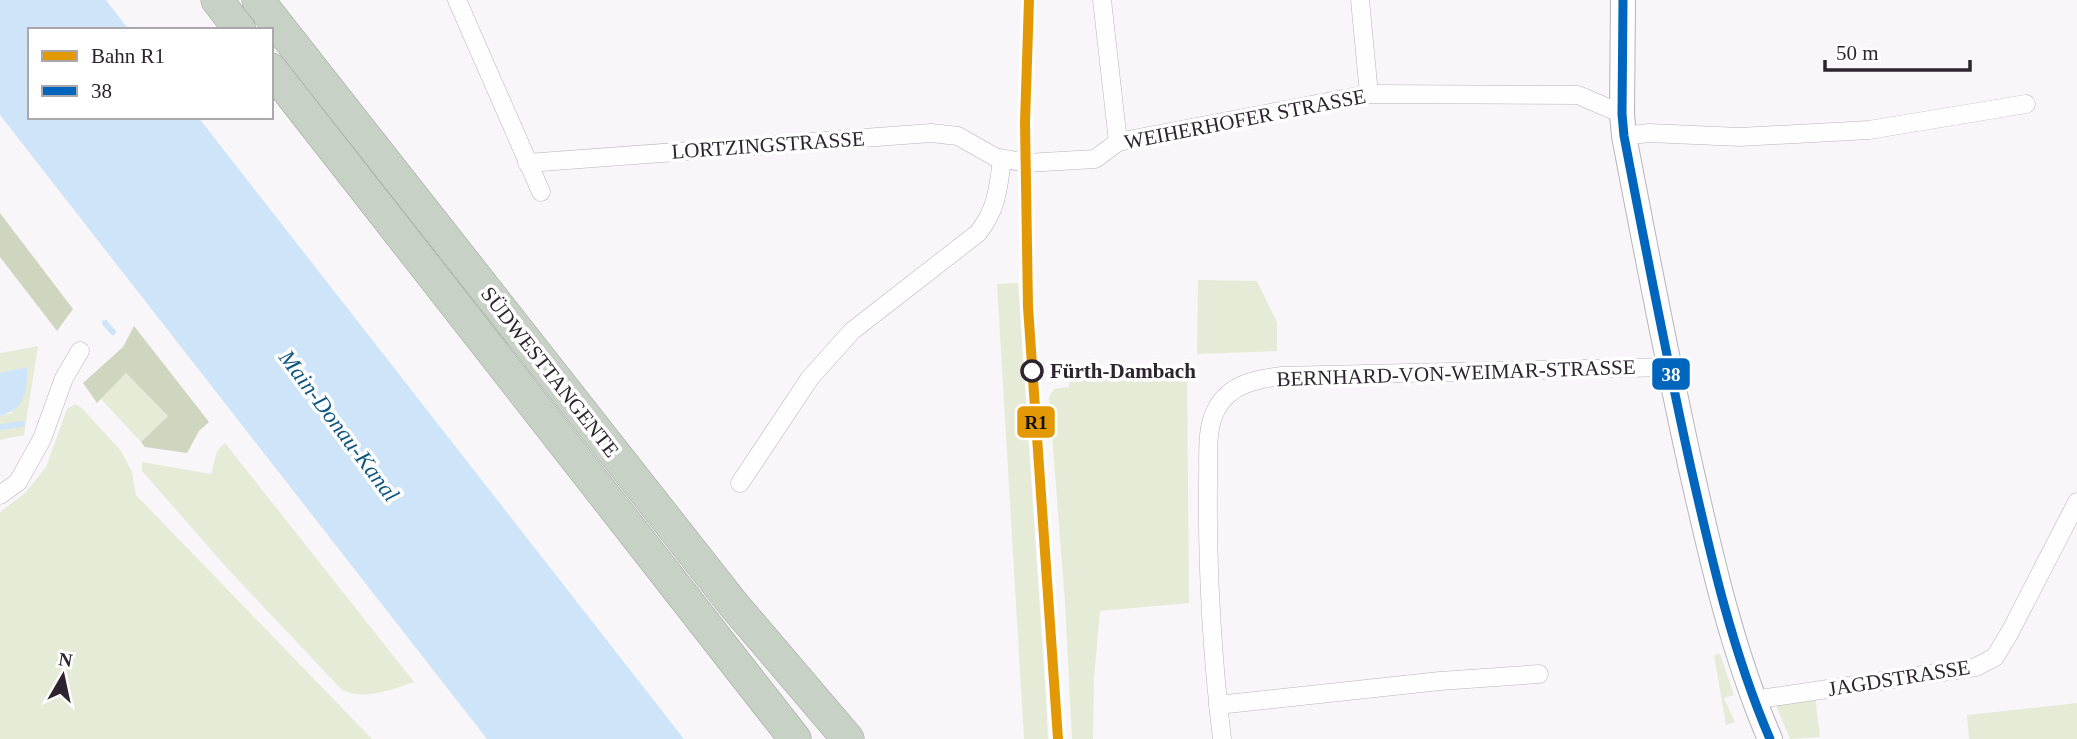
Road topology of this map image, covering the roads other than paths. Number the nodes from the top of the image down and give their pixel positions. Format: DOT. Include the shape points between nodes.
graph roads {
  1 [pos="217,0"];
  2 [pos="258,0"];
  3 [pos="457,0"];
  4 [pos="1102,0"];
  5 [pos="1360,0"];
  6 [pos="1623,0"];
  7 [pos="238,28"];
  8 [pos="273,72"];
  9 [pos="1369,94"];
  10 [pos="2026,104"];
  11 [pos="1623,125"];
  12 [pos="1118,142"];
  13 [pos="1002,160"];
  14 [pos="527,163"];
  15 [pos="541,192"];
  16 [pos="80,351"];
  17 [pos="1669,367"];
  18 [pos="740,483"];
  19 [pos="0,495"];
  20 [pos="2077,502"];
  21 [pos="1539,674"];
  22 [pos="1754,700"];
  23 [pos="1218,705"];
  24 [pos="795,739"];
  25 [pos="848,739"];
  26 [pos="1222,739"];
  27 [pos="1770,739"];
  1 -- 7 [label="highway"];
  2 -- 25 [label="highway, SÜDWESTTANGENTE" via="725,593"];
  3 -- 14 [label="street"];
  4 -- 12 [label="street"];
  5 -- 9 [label="street"];
  6 -- 11 [label="main road"];
  8 -- 24 [label="highway, SÜDWESTTANGENTE"];
  9 -- 11 [label="street, WEIHERHOFER STRASSE" via="1578,95"];
  9 -- 12 [label="street, WEIHERHOFER STRASSE"];
  10 -- 11 [label="street, WEIHERHOFER STRASSE" via="1869,130 1740,137 1649,133"];
  11 -- 17 [label="main road"];
  12 -- 13 [label="street, WEIHERHOFER STRASSE" via="1094,159"];
  13 -- 14 [label="street, LORTZINGSTRASSE" via="958,136 931,133"];
  13 -- 18 [label="street" via="996,202 978,233 852,331 810,378"];
  14 -- 15 [label="street"];
  16 -- 19 [label="street" via="64,378 42,439 18,482"];
  17 -- 22 [label="main road" via="1734,643"];
  17 -- 23 [label="street, BERNHARD-VON-WEIMAR-STRASSE" via="1282,376 1234,390 1217,407 1209,453 1208,531"];
  20 -- 22 [label="street, JAGDSTRASSE" via="1995,657 1976,667"];
  21 -- 23 [label="street"];
  22 -- 27 [label="main road"];
  23 -- 26 [label="street, BERNHARD-VON-WEIMAR-STRASSE"];
}
